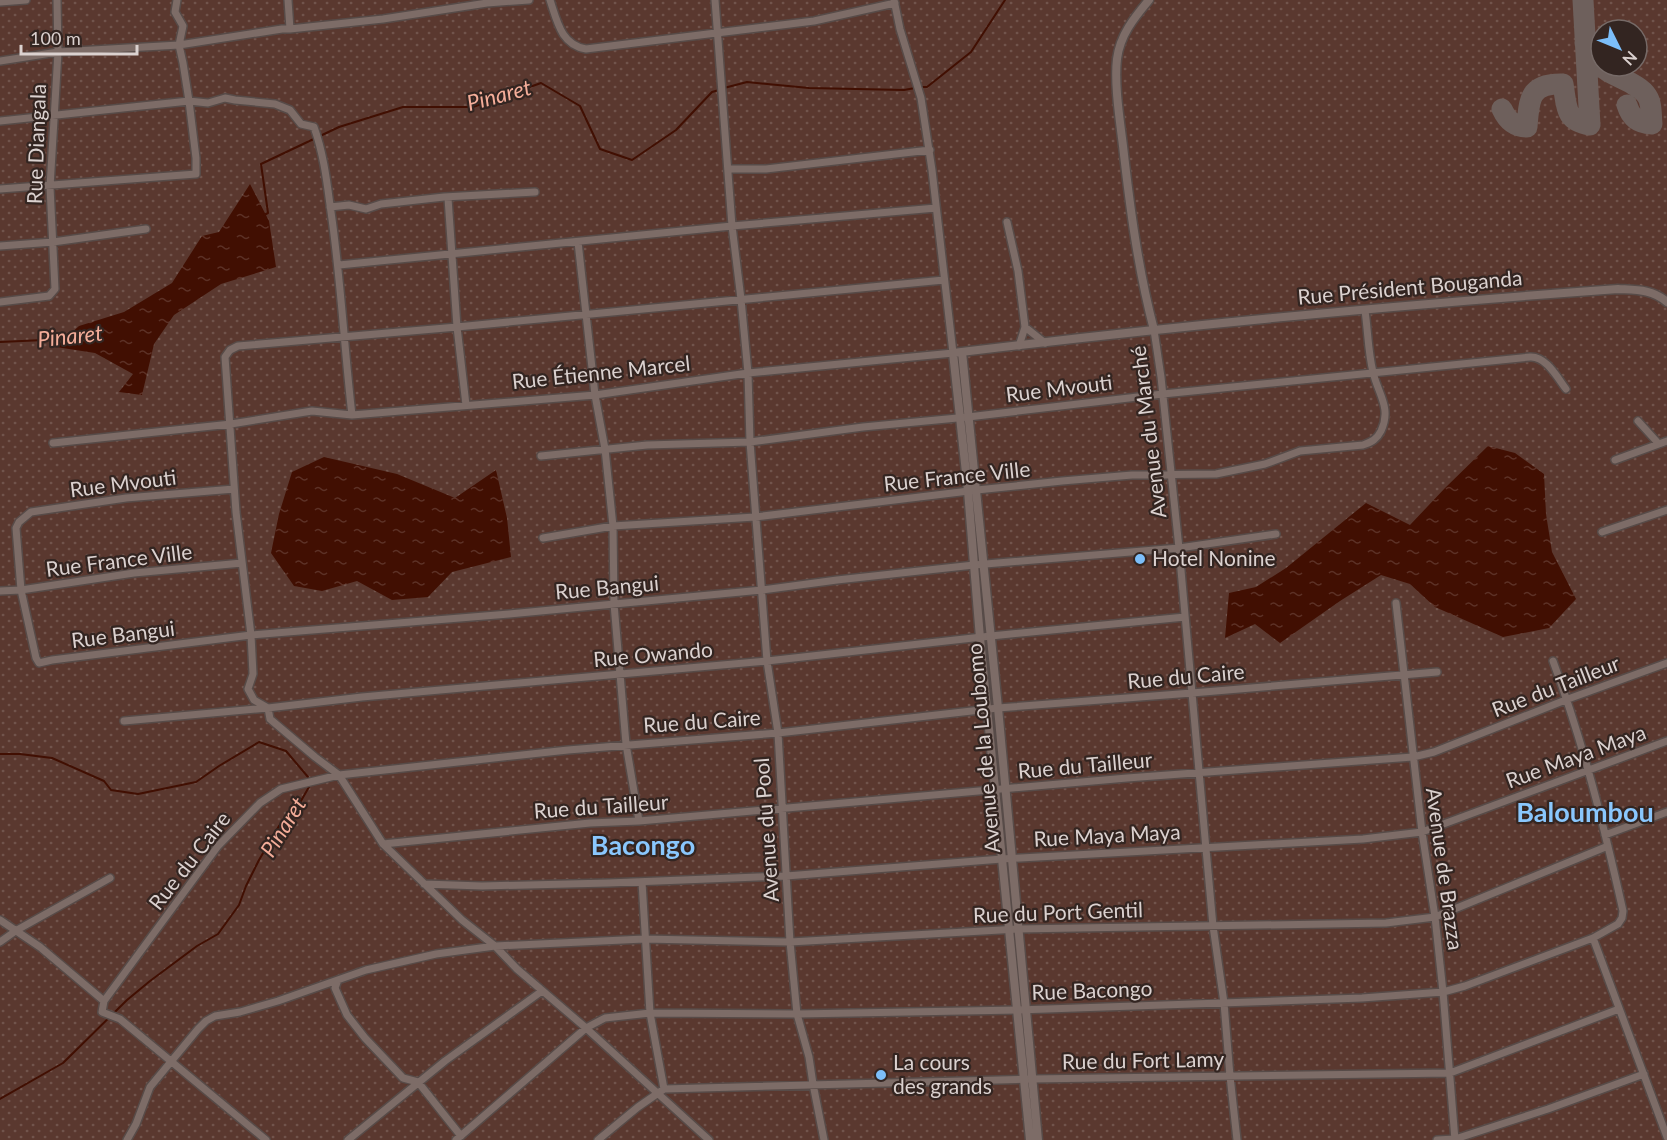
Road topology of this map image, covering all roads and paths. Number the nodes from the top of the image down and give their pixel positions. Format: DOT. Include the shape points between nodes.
graph roads {
  1 [pos="26,0"];
  2 [pos="57,0"];
  3 [pos="177,0"];
  4 [pos="288,0"];
  5 [pos="529,0"];
  6 [pos="550,0"];
  7 [pos="715,0"];
  8 [pos="1149,0"];
  9 [pos="0,2"];
  10 [pos="894,2"];
  11 [pos="290,29"];
  12 [pos="718,32"];
  13 [pos="179,45"];
  14 [pos="58,52"];
  15 [pos="0,61"];
  16 [pos="189,101"];
  17 [pos="54,116"];
  18 [pos="0,121"];
  19 [pos="930,150"];
  20 [pos="728,169"];
  21 [pos="50,186"];
  22 [pos="0,189"];
  23 [pos="535,192"];
  24 [pos="448,198"];
  25 [pos="330,207"];
  26 [pos="936,208"];
  27 [pos="1007,222"];
  28 [pos="732,226"];
  29 [pos="147,229"];
  30 [pos="53,242"];
  31 [pos="578,242"];
  32 [pos="0,246"];
  33 [pos="453,255"];
  34 [pos="339,265"];
  35 [pos="944,280"];
  36 [pos="741,299"];
  37 [pos="1667,301"];
  38 [pos="0,302"];
  39 [pos="1365,311"];
  40 [pos="586,314"];
  41 [pos="457,327"];
  42 [pos="1025,327"];
  43 [pos="1154,330"];
  44 [pos="343,336"];
  45 [pos="1045,343"];
  46 [pos="1019,346"];
  47 [pos="957,353"];
  48 [pos="1373,372"];
  49 [pos="748,373"];
  50 [pos="1566,389"];
  51 [pos="1162,394"];
  52 [pos="595,395"];
  53 [pos="466,405"];
  54 [pos="352,415"];
  55 [pos="964,417"];
  56 [pos="1638,421"];
  57 [pos="231,424"];
  58 [pos="1667,441"];
  59 [pos="750,442"];
  60 [pos="53,443"];
  61 [pos="1658,443"];
  62 [pos="605,449"];
  63 [pos="541,456"];
  64 [pos="1615,460"];
  65 [pos="1171,474"];
  66 [pos="234,489"];
  67 [pos="972,491"];
  68 [pos="1667,510"];
  69 [pos="755,517"];
  70 [pos="613,526"];
  71 [pos="1602,532"];
  72 [pos="1276,534"];
  73 [pos="543,538"];
  74 [pos="1179,548"];
  75 [pos="242,563"];
  76 [pos="979,565"];
  77 [pos="21,590"];
  78 [pos="762,590"];
  79 [pos="0,591"];
  80 [pos="1396,603"];
  81 [pos="614,604"];
  82 [pos="1185,617"];
  83 [pos="251,635"];
  84 [pos="991,636"];
  85 [pos="980,638"];
  86 [pos="767,661"];
  87 [pos="1553,661"];
  88 [pos="1667,663"];
  89 [pos="1437,672"];
  90 [pos="620,674"];
  91 [pos="1404,675"];
  92 [pos="1192,693"];
  93 [pos="1568,699"];
  94 [pos="268,708"];
  95 [pos="998,708"];
  96 [pos="987,709"];
  97 [pos="124,721"];
  98 [pos="778,733"];
  99 [pos="1667,741"];
  100 [pos="626,744"];
  101 [pos="1413,757"];
  102 [pos="1588,770"];
  103 [pos="1199,774"];
  104 [pos="339,775"];
  105 [pos="1006,789"];
  106 [pos="996,790"];
  107 [pos="783,809"];
  108 [pos="1667,812"];
  109 [pos="639,820"];
  110 [pos="1422,832"];
  111 [pos="1605,835"];
  112 [pos="383,844"];
  113 [pos="1608,846"];
  114 [pos="1206,849"];
  115 [pos="1012,858"];
  116 [pos="1002,859"];
  117 [pos="786,876"];
  118 [pos="110,878"];
  119 [pos="642,882"];
  120 [pos="424,884"];
  121 [pos="1435,918"];
  122 [pos="0,920"];
  123 [pos="1214,926"];
  124 [pos="1014,929"];
  125 [pos="17,930"];
  126 [pos="1593,938"];
  127 [pos="644,939"];
  128 [pos="0,942"];
  129 [pos="790,942"];
  130 [pos="495,946"];
  131 [pos="338,980"];
  132 [pos="542,991"];
  133 [pos="1443,992"];
  134 [pos="104,1001"];
  135 [pos="1224,1003"];
  136 [pos="1619,1009"];
  137 [pos="1022,1010"];
  138 [pos="650,1013"];
  139 [pos="797,1014"];
  140 [pos="586,1028"];
  141 [pos="171,1061"];
  142 [pos="1450,1073"];
  143 [pos="1644,1074"];
  144 [pos="1230,1077"];
  145 [pos="1028,1079"];
  146 [pos="418,1082"];
  147 [pos="813,1084"];
  148 [pos="664,1089"];
  149 [pos="657,1094"];
  150 [pos="1667,1137"];
  151 [pos="459,1138"];
  152 [pos="1455,1139"];
  153 [pos="127,1140"];
  154 [pos="266,1140"];
  155 [pos="348,1140"];
  156 [pos="598,1140"];
  157 [pos="709,1140"];
  158 [pos="824,1140"];
  159 [pos="1030,1140"];
  160 [pos="1038,1140"];
  161 [pos="1237,1140"];
  162 [pos="1437,1140"];
  1 -- 9 [label="street"];
  2 -- 14 [label="street, Rue Diangala"];
  3 -- 13 [label="street" via="174,12 183,26"];
  4 -- 11 [label="street"];
  5 -- 11 [label="street"];
  6 -- 12 [label="street" via="560,32 579,48"];
  7 -- 12 [label="street, Avenue du Pool"];
  8 -- 43 [label="street" via="1133,18 1117,60 1128,187 1141,277"];
  10 -- 12 [label="street" via="814,21"];
  10 -- 19 [label="street" via="921,98"];
  11 -- 13 [label="street"];
  12 -- 20 [label="street, Avenue du Pool"];
  13 -- 14 [label="street"];
  13 -- 16 [label="street"];
  14 -- 15 [label="street"];
  14 -- 17 [label="street, Rue Diangala"];
  16 -- 17 [label="street"];
  16 -- 21 [label="street" via="196,174"];
  16 -- 25 [label="street" via="208,104 225,98 275,104 290,110 302,124 314,127 326,170"];
  17 -- 18 [label="street"];
  17 -- 21 [label="street, Rue Diangala"];
  19 -- 20 [label="street" via="766,169"];
  19 -- 26 [label="street"];
  20 -- 28 [label="street, Avenue du Pool"];
  21 -- 22 [label="street"];
  21 -- 30 [label="street, Rue Diangala"];
  23 -- 24 [label="street"];
  24 -- 25 [label="street" via="366,208"];
  24 -- 33 [label="street"];
  25 -- 34 [label="street"];
  26 -- 28 [label="street"];
  26 -- 35 [label="street"];
  27 -- 42 [label="street"];
  28 -- 31 [label="street"];
  28 -- 36 [label="street, Avenue du Pool"];
  29 -- 30 [label="street"];
  30 -- 32 [label="street"];
  30 -- 38 [label="street, Rue Diangala" via="54,289 50,296"];
  31 -- 33 [label="street"];
  31 -- 40 [label="street"];
  33 -- 34 [label="street"];
  33 -- 41 [label="street"];
  34 -- 44 [label="street"];
  35 -- 36 [label="street"];
  35 -- 47 [label="street" via="950,336"];
  36 -- 40 [label="street"];
  36 -- 49 [label="street, Avenue du Pool"];
  37 -- 39 [label="street, Rue Président Bouganda" via="1647,290 1618,288"];
  39 -- 43 [label="street, Rue Président Bouganda"];
  39 -- 48 [label="street"];
  40 -- 41 [label="street"];
  40 -- 52 [label="street"];
  41 -- 44 [label="street"];
  41 -- 53 [label="street"];
  42 -- 45 [label="street"];
  42 -- 46 [label="street"];
  43 -- 45 [label="street, Rue Étienne Marcel"];
  43 -- 51 [label="street, Avenue du Marché"];
  44 -- 54 [label="street"];
  44 -- 57 [label="street" via="230,350 225,357"];
  45 -- 46 [label="street, Rue Étienne Marcel"];
  46 -- 47 [label="street, Rue Étienne Marcel"];
  47 -- 49 [label="street, Rue Étienne Marcel"];
  47 -- 55 [label="street, Avenue de la Loubomo"];
  48 -- 50 [label="street, Rue Mvouti" via="1536,356"];
  48 -- 51 [label="street, Rue Mvouti"];
  48 -- 65 [label="street, Rue France Ville" via="1386,419 1371,443 1300,451 1265,464 1216,474"];
  49 -- 52 [label="street, Rue Étienne Marcel"];
  49 -- 59 [label="street, Avenue du Pool"];
  51 -- 55 [label="street, Rue Mvouti"];
  51 -- 65 [label="street, Avenue du Marché"];
  52 -- 53 [label="street, Rue Étienne Marcel"];
  52 -- 62 [label="street"];
  53 -- 54 [label="street, Rue Étienne Marcel"];
  54 -- 57 [label="street, Rue Étienne Marcel" via="312,411"];
  55 -- 59 [label="street, Rue Mvouti"];
  55 -- 67 [label="street, Avenue de la Loubomo"];
  56 -- 61 [label="street"];
  57 -- 60 [label="street, Rue Étienne Marcel"];
  57 -- 66 [label="street"];
  58 -- 61 [label="street"];
  59 -- 62 [label="street, Rue Mvouti"];
  59 -- 69 [label="street, Avenue du Pool"];
  61 -- 64 [label="street"];
  62 -- 63 [label="street, Rue Mvouti"];
  62 -- 70 [label="street"];
  65 -- 67 [label="street, Rue France Ville"];
  65 -- 74 [label="street, Avenue du Marché"];
  66 -- 75 [label="street"];
  66 -- 77 [label="street, Rue Mvouti" via="126,498 31,512 16,528"];
  67 -- 69 [label="street, Rue France Ville"];
  67 -- 76 [label="street, Avenue de la Loubomo"];
  68 -- 71 [label="street"];
  69 -- 70 [label="street, Rue France Ville"];
  69 -- 78 [label="street, Avenue du Pool"];
  70 -- 73 [label="street, Rue France Ville"];
  70 -- 81 [label="street"];
  72 -- 74 [label="street, Rue Bangui"];
  74 -- 76 [label="street, Rue Bangui"];
  74 -- 82 [label="street, Avenue du Marché"];
  75 -- 77 [label="street, Rue France Ville" via="134,573"];
  75 -- 83 [label="street"];
  76 -- 78 [label="street, Rue Bangui"];
  76 -- 84 [label="street, Avenue de la Loubomo"];
  76 -- 85 [label="street, Avenue de la Loubomo"];
  77 -- 79 [label="street, Rue France Ville"];
  77 -- 83 [label="street, Rue Bangui" via="39,663"];
  78 -- 81 [label="street, Rue Bangui"];
  78 -- 86 [label="street, Avenue du Pool"];
  80 -- 91 [label="street, Avenue de Brazza"];
  81 -- 83 [label="street, Rue Bangui"];
  81 -- 90 [label="street"];
  82 -- 84 [label="street, Rue Owando"];
  82 -- 92 [label="street, Avenue du Marché"];
  83 -- 94 [label="street" via="253,674 248,689 254,700"];
  84 -- 85 [label="street, Rue Owando"];
  84 -- 95 [label="street, Avenue de la Loubomo"];
  85 -- 86 [label="street, Rue Owando"];
  85 -- 96 [label="street, Avenue de la Loubomo"];
  86 -- 90 [label="street, Rue Owando"];
  86 -- 98 [label="street, Avenue du Pool"];
  87 -- 93 [label="street"];
  88 -- 93 [label="street, Rue du Tailleur"];
  89 -- 91 [label="street, Rue du Caire"];
  90 -- 94 [label="street, Rue Owando"];
  90 -- 100 [label="street"];
  91 -- 92 [label="street, Rue du Caire"];
  91 -- 101 [label="street, Avenue de Brazza"];
  92 -- 95 [label="street, Rue du Caire"];
  92 -- 103 [label="street, Avenue du Marché"];
  93 -- 101 [label="street, Rue du Tailleur"];
  93 -- 102 [label="street"];
  94 -- 97 [label="street, Rue Owando"];
  94 -- 104 [label="street" via="270,719"];
  95 -- 96 [label="street, Rue du Caire"];
  95 -- 105 [label="street, Avenue de la Loubomo"];
  96 -- 98 [label="street, Rue du Caire"];
  96 -- 106 [label="street, Avenue de la Loubomo"];
  98 -- 100 [label="street, Rue du Caire"];
  98 -- 107 [label="street, Avenue du Pool"];
  99 -- 102 [label="street, Rue Maya Maya"];
  100 -- 104 [label="street, Rue du Caire"];
  100 -- 109 [label="street"];
  101 -- 103 [label="street, Rue du Tailleur"];
  101 -- 110 [label="street, Avenue de Brazza"];
  102 -- 110 [label="street, Rue Maya Maya"];
  102 -- 111 [label="street"];
  103 -- 105 [label="street, Rue du Tailleur"];
  103 -- 114 [label="street, Avenue du Marché"];
  104 -- 112 [label="street"];
  104 -- 134 [label="street, Rue du Caire" via="281,789 260,803 218,846"];
  105 -- 106 [label="street, Rue du Tailleur"];
  105 -- 115 [label="street, Avenue de la Loubomo"];
  106 -- 107 [label="street, Rue du Tailleur"];
  106 -- 116 [label="street, Avenue de la Loubomo"];
  107 -- 109 [label="street, Rue du Tailleur"];
  107 -- 117 [label="street, Avenue du Pool"];
  108 -- 111 [label="street"];
  109 -- 112 [label="street, Rue du Tailleur"];
  110 -- 114 [label="street, Rue Maya Maya"];
  110 -- 121 [label="street, Avenue de Brazza"];
  111 -- 113 [label="street"];
  112 -- 120 [label="street"];
  113 -- 121 [label="street, Rue du Port Gentil"];
  113 -- 126 [label="street, Rue Bacongo" via="1622,918"];
  114 -- 115 [label="street, Rue Maya Maya"];
  114 -- 123 [label="street, Avenue du Marché"];
  115 -- 116 [label="street, Rue Maya Maya"];
  115 -- 124 [label="street, Avenue de la Loubomo"];
  116 -- 117 [label="street, Rue Maya Maya"];
  116 -- 124 [label="street, Avenue de la Loubomo"];
  117 -- 119 [label="street, Rue Maya Maya"];
  117 -- 129 [label="street, Avenue du Pool"];
  118 -- 125 [label="street"];
  119 -- 120 [label="street, Rue Maya Maya"];
  119 -- 127 [label="street"];
  120 -- 130 [label="street"];
  121 -- 123 [label="street, Rue du Port Gentil" via="1386,923"];
  121 -- 133 [label="street, Avenue de Brazza"];
  122 -- 125 [label="street"];
  123 -- 124 [label="street, Rue du Port Gentil"];
  123 -- 135 [label="street, Avenue du Marché"];
  124 -- 129 [label="street, Rue du Port Gentil"];
  124 -- 137 [label="street, Avenue de la Loubomo"];
  125 -- 128 [label="street"];
  125 -- 134 [label="street"];
  126 -- 133 [label="street, Rue Bacongo"];
  126 -- 136 [label="street"];
  127 -- 129 [label="street, Rue du Port Gentil"];
  127 -- 130 [label="street, Rue du Port Gentil"];
  127 -- 138 [label="street"];
  129 -- 139 [label="street, Avenue du Pool"];
  130 -- 131 [label="street, Rue du Port Gentil" via="399,962"];
  130 -- 132 [label="street"];
  131 -- 141 [label="street, Rue du Port Gentil" via="278,1001 215,1016 198,1029"];
  131 -- 146 [label="street" via="335,988 347,1015 365,1038 403,1078"];
  132 -- 140 [label="street"];
  132 -- 146 [label="street"];
  133 -- 135 [label="street, Rue Bacongo"];
  133 -- 142 [label="street, Avenue de Brazza"];
  134 -- 141 [label="street" via="102,1012 120,1019"];
  135 -- 137 [label="street, Rue Bacongo"];
  135 -- 144 [label="street, Avenue du Marché"];
  136 -- 142 [label="street, Rue du Fort Lamy"];
  136 -- 143 [label="street"];
  137 -- 139 [label="street, Rue Bacongo"];
  137 -- 145 [label="street, Avenue de la Loubomo"];
  138 -- 139 [label="street, Rue Bacongo"];
  138 -- 140 [label="street, Rue Bacongo" via="604,1018"];
  138 -- 148 [label="street"];
  139 -- 147 [label="street, Avenue du Pool"];
  140 -- 149 [label="street"];
  140 -- 151 [label="street, Rue Bacongo"];
  141 -- 153 [label="street, Rue du Port Gentil" via="150,1087"];
  141 -- 154 [label="street"];
  142 -- 144 [label="street, Rue du Fort Lamy"];
  142 -- 152 [label="street, Avenue de Brazza"];
  143 -- 150 [label="street"];
  143 -- 152 [label="street"];
  144 -- 145 [label="street, Rue du Fort Lamy"];
  144 -- 161 [label="street, Avenue du Marché"];
  145 -- 147 [label="street, Rue du Fort Lamy"];
  145 -- 159 [label="street, Avenue de la Loubomo"];
  145 -- 160 [label="street, Avenue de la Loubomo"];
  146 -- 151 [label="street"];
  146 -- 155 [label="street"];
  147 -- 148 [label="street, Rue du Fort Lamy"];
  147 -- 158 [label="street, Avenue du Pool"];
  148 -- 149 [label="street"];
  149 -- 156 [label="street"];
  149 -- 157 [label="street"];
  152 -- 162 [label="street"];
}
